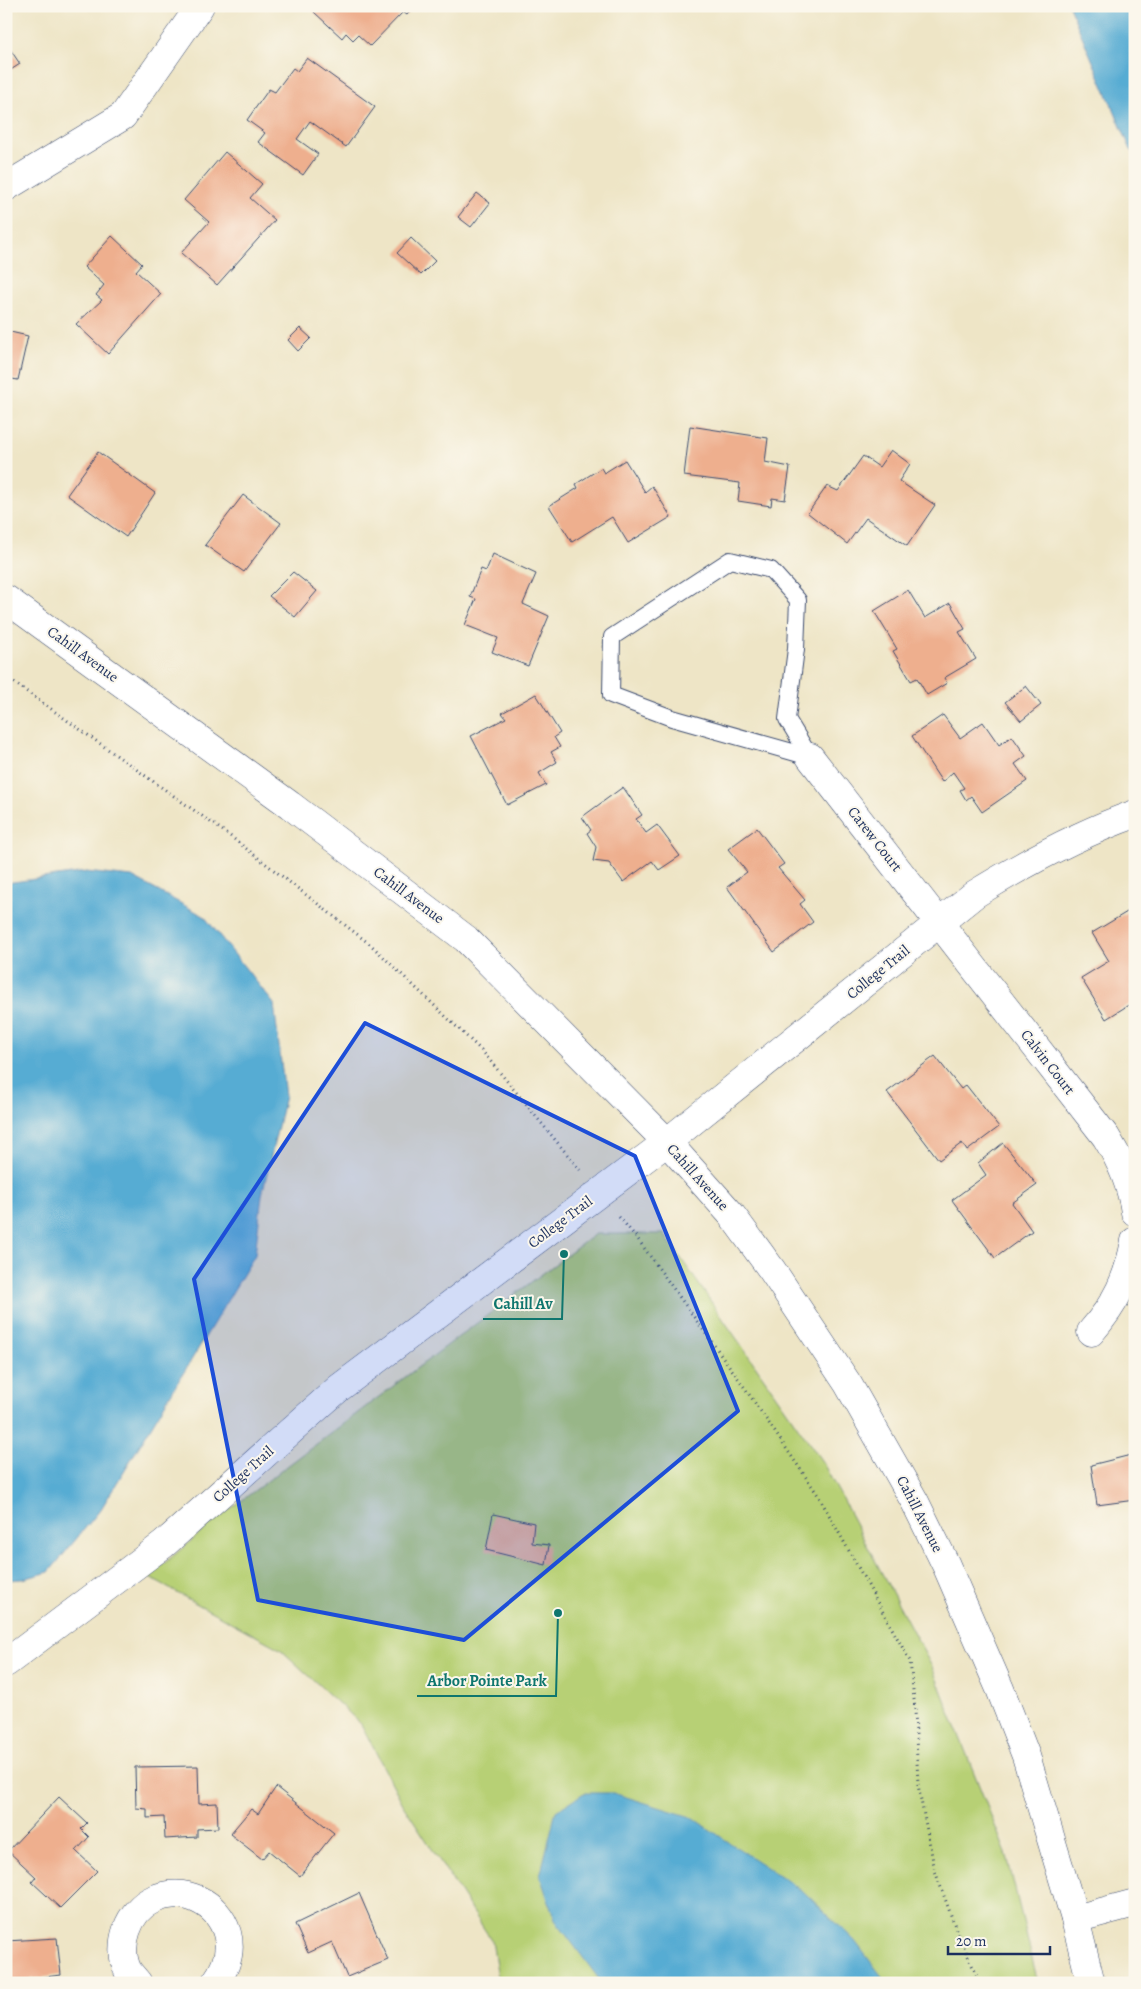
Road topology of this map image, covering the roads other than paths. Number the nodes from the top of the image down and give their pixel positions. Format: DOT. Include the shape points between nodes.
graph roads {
  1 [pos="200,6"];
  2 [pos="6,188"];
  3 [pos="6,599"];
  4 [pos="810,757"];
  5 [pos="1135,814"];
  6 [pos="940,922"];
  7 [pos="667,1142"];
  8 [pos="1135,1212"];
  9 [pos="1135,1241"];
  10 [pos="1091,1332"];
  11 [pos="6,1663"];
  12 [pos="1135,1904"];
  13 [pos="1075,1919"];
  14 [pos="138,1983"];
  15 [pos="216,1983"];
  16 [pos="1091,1983"];
  1 -- 2 [label="street" via="123,116"];
  3 -- 7 [label="street, Cahill Avenue" via="290,805 466,939"];
  4 -- 4 [label="lane" via="672,718 611,695 612,637 730,560 771,570 798,600 796,649 787,719"];
  4 -- 6 [label="street, Carew Court"];
  5 -- 6 [label="street, College Trail" via="1072,840 1006,874"];
  6 -- 7 [label="street, College Trail"];
  6 -- 8 [label="street, Calvin Court" via="1106,1138 1120,1159"];
  7 -- 11 [label="street, College Trail" via="339,1388 164,1544"];
  7 -- 13 [label="street, Cahill Avenue" via="731,1214 772,1270 848,1384 915,1502 1004,1697 1043,1809"];
  9 -- 10 [label="street" via="1122,1288"];
  12 -- 13 [label="street"];
  13 -- 16 [label="street, Cahill Avenue"];
  14 -- 15 [label="street" via="128,1970 123,1951 126,1930 136,1912 153,1899 173,1894 193,1896 211,1907 224,1923 230,1944 227,1964"];
}
